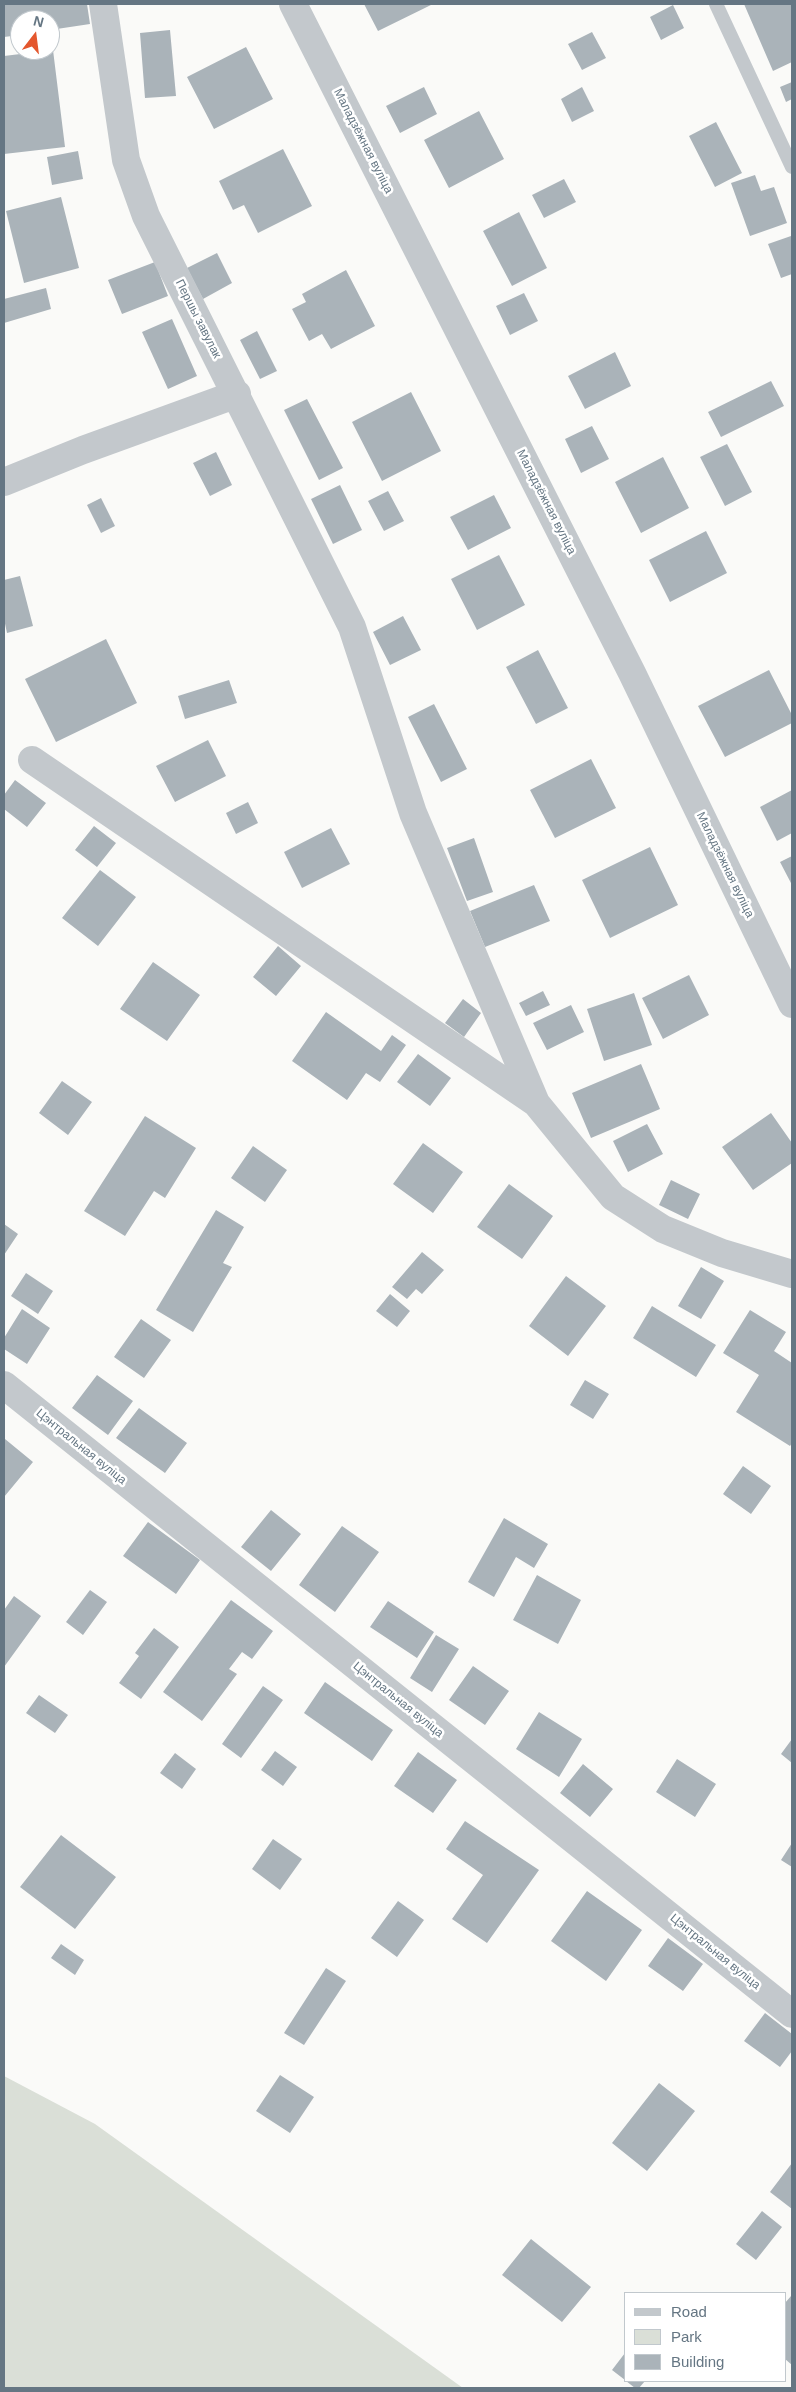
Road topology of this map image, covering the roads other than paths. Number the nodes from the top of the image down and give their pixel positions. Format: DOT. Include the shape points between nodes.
graph roads {
  1 [pos="103,4"];
  2 [pos="293,4"];
  3 [pos="716,4"];
  4 [pos="792,166"];
  5 [pos="237,394"];
  6 [pos="4,482"];
  7 [pos="32,760"];
  8 [pos="792,1004"];
  9 [pos="536,1103"];
  10 [pos="792,1274"];
  11 [pos="4,1385"];
  12 [pos="792,2014"];
  1 -- 5 [label="street, Першы завулак" via="126,160 146,216"];
  2 -- 8 [label="street, Маладзёжная вуліца" via="632,673"];
  3 -- 4 [label="lane"];
  5 -- 6 [label="street"];
  5 -- 9 [label="street, Першы завулак" via="352,627 413,813"];
  7 -- 9 [label="street"];
  9 -- 10 [label="street" via="613,1197 663,1229 722,1253"];
  11 -- 12 [label="street, Цэнтральная вуліца"];
}
